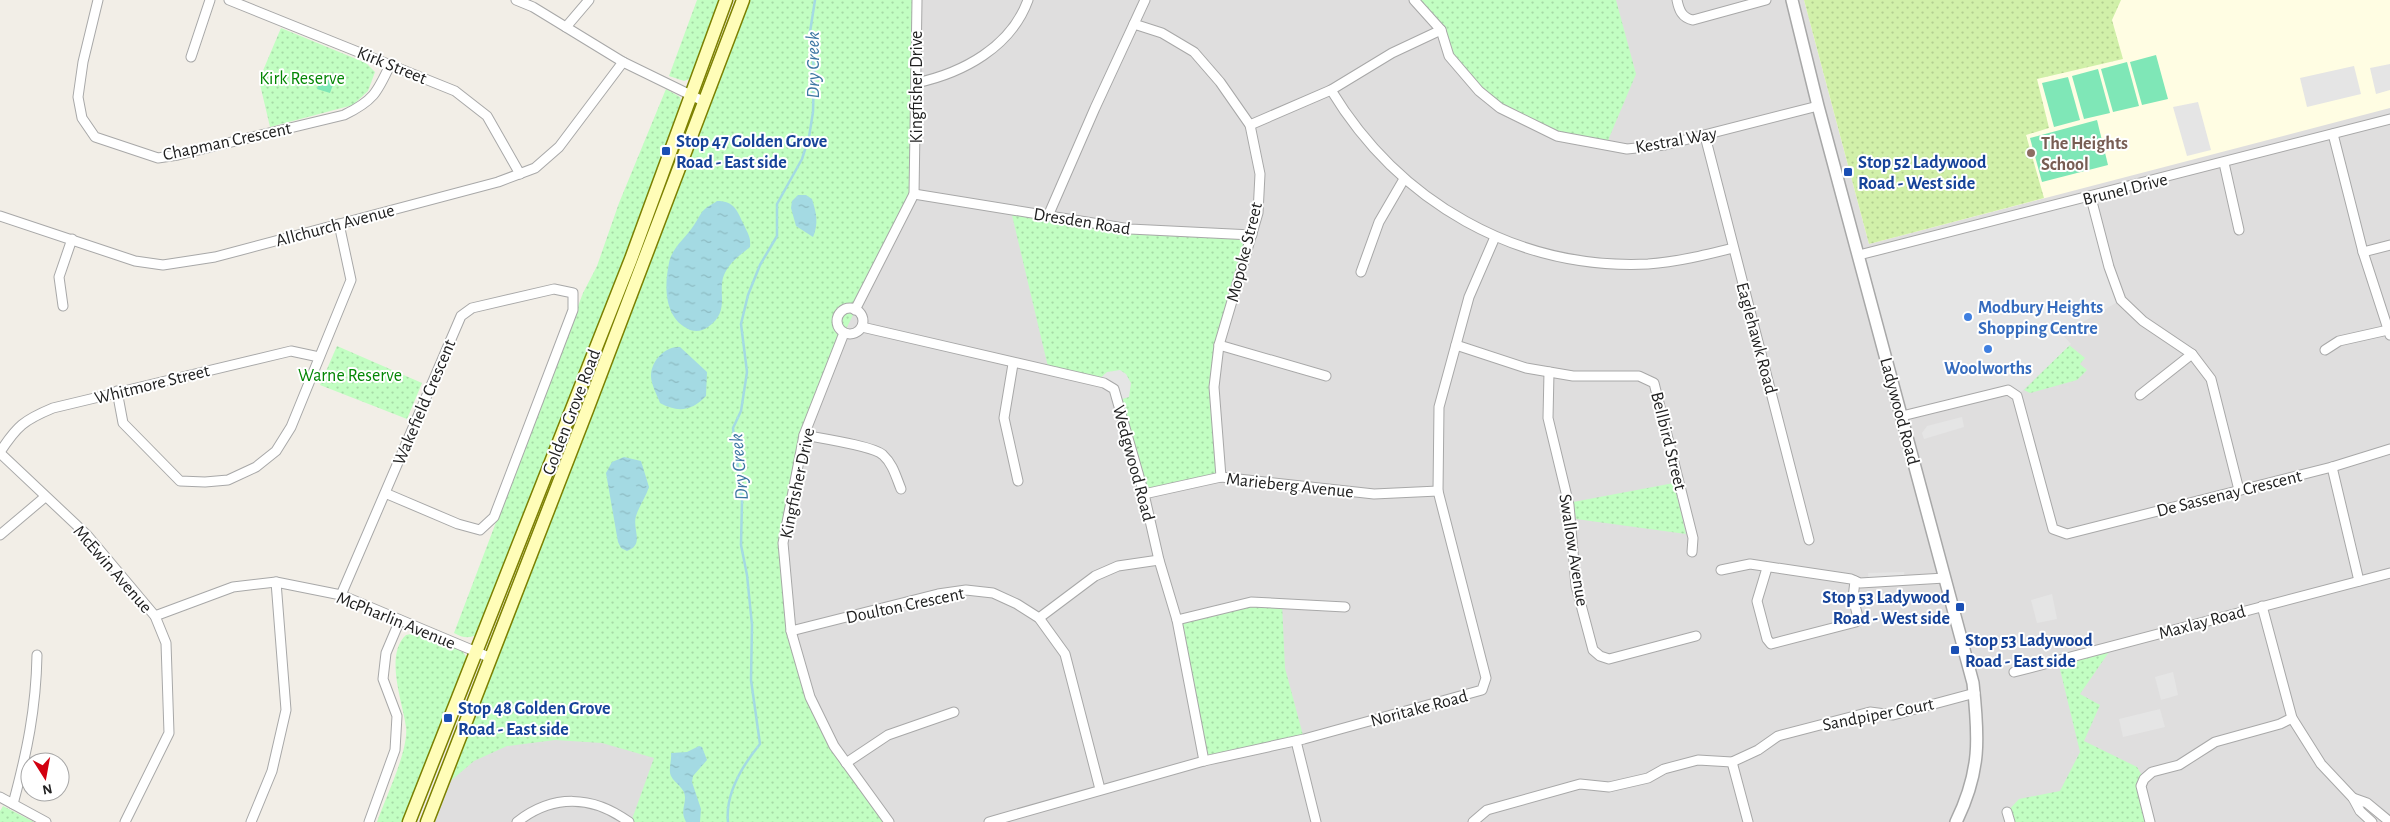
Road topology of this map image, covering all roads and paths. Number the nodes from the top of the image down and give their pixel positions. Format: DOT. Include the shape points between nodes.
graph roads {
  1 [pos="98,0"];
  2 [pos="210,0"];
  3 [pos="229,0"];
  4 [pos="516,0"];
  5 [pos="589,0"];
  6 [pos="726,0"];
  7 [pos="743,0"];
  8 [pos="917,0"];
  9 [pos="1028,0"];
  10 [pos="1145,0"];
  11 [pos="1414,0"];
  12 [pos="1677,0"];
  13 [pos="1766,0"];
  14 [pos="1792,0"];
  15 [pos="1134,24"];
  16 [pos="566,26"];
  17 [pos="1441,30"];
  18 [pos="192,57"];
  19 [pos="623,62"];
  20 [pos="390,65"];
  21 [pos="916,83"];
  22 [pos="1331,90"];
  23 [pos="690,95"];
  24 [pos="705,102"];
  25 [pos="1818,106"];
  26 [pos="2390,120"];
  27 [pos="1250,125"];
  28 [pos="2333,134"];
  29 [pos="1704,136"];
  30 [pos="2224,163"];
  31 [pos="520,174"];
  32 [pos="1404,179"];
  33 [pos="914,194"];
  34 [pos="2091,198"];
  35 [pos="0,216"];
  36 [pos="1048,216"];
  37 [pos="339,224"];
  38 [pos="2239,230"];
  39 [pos="1252,234"];
  40 [pos="1494,238"];
  41 [pos="72,239"];
  42 [pos="2390,245"];
  43 [pos="1733,248"];
  44 [pos="2363,252"];
  45 [pos="1859,255"];
  46 [pos="1360,272"];
  47 [pos="63,306"];
  48 [pos="855,310"];
  49 [pos="862,327"];
  50 [pos="2389,332"];
  51 [pos="844,333"];
  52 [pos="1456,345"];
  53 [pos="1219,346"];
  54 [pos="2325,350"];
  55 [pos="2192,354"];
  56 [pos="319,357"];
  57 [pos="1013,364"];
  58 [pos="1549,372"];
  59 [pos="1326,376"];
  60 [pos="117,391"];
  61 [pos="2140,395"];
  62 [pos="1902,416"];
  63 [pos="804,435"];
  64 [pos="2390,449"];
  65 [pos="0,452"];
  66 [pos="2332,467"];
  67 [pos="1221,477"];
  68 [pos="1018,482"];
  69 [pos="901,489"];
  70 [pos="2239,490"];
  71 [pos="1438,491"];
  72 [pos="384,493"];
  73 [pos="1144,494"];
  74 [pos="45,496"];
  75 [pos="0,535"];
  76 [pos="1809,540"];
  77 [pos="1692,552"];
  78 [pos="1159,560"];
  79 [pos="1768,568"];
  80 [pos="1721,570"];
  81 [pos="2390,573"];
  82 [pos="1946,578"];
  83 [pos="1856,581"];
  84 [pos="2359,581"];
  85 [pos="276,582"];
  86 [pos="340,595"];
  87 [pos="2262,606"];
  88 [pos="1345,607"];
  89 [pos="155,616"];
  90 [pos="1039,618"];
  91 [pos="400,620"];
  92 [pos="1177,620"];
  93 [pos="791,631"];
  94 [pos="1696,636"];
  95 [pos="477,652"];
  96 [pos="37,655"];
  97 [pos="491,658"];
  98 [pos="2014,672"];
  99 [pos="1975,693"];
  100 [pos="954,712"];
  101 [pos="2292,718"];
  102 [pos="1296,741"];
  103 [pos="1204,761"];
  104 [pos="1732,762"];
  105 [pos="846,763"];
  106 [pos="1100,789"];
  107 [pos="0,796"];
  108 [pos="2353,798"];
  109 [pos="13,804"];
  110 [pos="2007,812"];
  111 [pos="46,822"];
  112 [pos="125,822"];
  113 [pos="251,822"];
  114 [pos="369,822"];
  115 [pos="409,822"];
  116 [pos="427,822"];
  117 [pos="517,822"];
  118 [pos="629,822"];
  119 [pos="890,822"];
  120 [pos="989,822"];
  121 [pos="1316,822"];
  122 [pos="1472,822"];
  123 [pos="1748,822"];
  124 [pos="1956,822"];
  125 [pos="2010,822"];
  126 [pos="2150,822"];
  127 [pos="2372,822"];
  128 [pos="2390,822"];
  1 -- 20 [label="street, Chapman Crescent" via="78,97 82,118 95,136 158,158 178,156 344,115 376,94"];
  2 -- 18 [label="street"];
  3 -- 20 [label="street, Kirk Street"];
  4 -- 16 [label="street"];
  5 -- 16 [label="street"];
  6 -- 23 [label="main road, Golden Grove Road"];
  7 -- 24 [label="main road, Golden Grove Road"];
  8 -- 21 [label="street, Kingfisher Drive"];
  9 -- 21 [label="street" via="1016,25 990,52 942,77"];
  10 -- 15 [label="street"];
  11 -- 17 [label="street, Kestral Way"];
  12 -- 13 [label="street" via="1682,14 1693,20"];
  14 -- 25 [label="street, Ladywood Road"];
  15 -- 27 [label="street, Mopoke Street" via="1162,34 1194,52"];
  15 -- 36 [label="street"];
  16 -- 19 [label="street"];
  17 -- 22 [label="street" via="1392,53"];
  17 -- 29 [label="street, Kestral Way" via="1449,56 1479,91 1500,108 1558,136 1627,148 1665,145"];
  19 -- 23 [label="street"];
  19 -- 31 [label="street, Allchurch Avenue" via="559,147 535,168"];
  20 -- 31 [label="street, Kirk Street" via="455,90 487,116"];
  21 -- 33 [label="street, Kingfisher Drive"];
  22 -- 27 [label="street"];
  22 -- 32 [label="street" via="1349,119"];
  23 -- 24 [label="street"];
  23 -- 95 [label="main road, Golden Grove Road" via="631,260"];
  24 -- 97 [label="main road, Golden Grove Road"];
  25 -- 29 [label="street, Kestral Way"];
  25 -- 45 [label="street, Ladywood Road"];
  26 -- 28 [label="street, Brunel Drive"];
  27 -- 39 [label="street, Mopoke Street" via="1260,174 1258,213"];
  28 -- 30 [label="street, Brunel Drive"];
  28 -- 44 [label="street"];
  29 -- 43 [label="street, Eaglehawk Road"];
  30 -- 34 [label="street, Brunel Drive"];
  30 -- 38 [label="street"];
  31 -- 37 [label="street, Allchurch Avenue"];
  32 -- 40 [label="street" via="1443,209"];
  32 -- 46 [label="street" via="1379,222"];
  33 -- 36 [label="street, Dresden Road"];
  33 -- 48 [label="street, Kingfisher Drive"];
  34 -- 45 [label="street, Brunel Drive"];
  34 -- 55 [label="street" via="2121,300 2143,321"];
  35 -- 41 [label="street, Allchurch Avenue"];
  36 -- 39 [label="street, Dresden Road" via="1130,229"];
  37 -- 41 [label="street, Allchurch Avenue" via="215,257 163,265 135,261"];
  37 -- 56 [label="street" via="351,280"];
  39 -- 53 [label="street, Mopoke Street"];
  40 -- 43 [label="street" via="1576,260 1615,263 1679,261"];
  40 -- 52 [label="street, Noritake Road" via="1469,297"];
  41 -- 47 [label="street" via="59,277"];
  42 -- 44 [label="street"];
  43 -- 76 [label="street, Eaglehawk Road"];
  44 -- 50 [label="street"];
  45 -- 62 [label="street, Ladywood Road"];
  48 -- 49 [label="street" via="863,319"];
  48 -- 51 [label="street" via="843,311 838,318 838,326"];
  49 -- 51 [label="street" via="856,333"];
  49 -- 57 [label="street, Wedgwood Road"];
  50 -- 54 [label="street" via="2339,342"];
  51 -- 63 [label="street, Kingfisher Drive"];
  52 -- 58 [label="street, Bellbird Street" via="1518,366"];
  52 -- 71 [label="street, Noritake Road" via="1439,407"];
  53 -- 59 [label="street"];
  53 -- 67 [label="street, Mopoke Street" via="1214,387"];
  55 -- 61 [label="street"];
  55 -- 70 [label="street" via="2211,380"];
  56 -- 60 [label="street, Whitmore Street" via="291,351"];
  56 -- 60 [label="street" via="290,427 276,451 256,467 228,480 180,481 123,423"];
  57 -- 68 [label="street" via="1004,418"];
  57 -- 73 [label="street, Wedgwood Road" via="1104,383 1114,389"];
  58 -- 77 [label="street, Bellbird Street" via="1574,376 1639,376 1654,384 1693,538"];
  58 -- 94 [label="street, Swallow Avenue" via="1548,418 1569,505 1576,586 1593,650 1609,658"];
  60 -- 65 [label="street, Whitmore Street" via="53,408 33,417 16,428"];
  62 -- 70 [label="street, De Sassenay Crescent" via="2008,390 2017,396 2053,529 2067,534"];
  62 -- 82 [label="street, Ladywood Road"];
  63 -- 69 [label="street" via="882,453"];
  63 -- 93 [label="street, Kingfisher Drive" via="784,543"];
  64 -- 66 [label="street, De Sassenay Crescent"];
  65 -- 74 [label="street, McEwin Avenue"];
  66 -- 70 [label="street, De Sassenay Crescent"];
  66 -- 84 [label="street"];
  67 -- 71 [label="street, Marieberg Avenue" via="1374,494"];
  67 -- 73 [label="street, Marieberg Avenue"];
  71 -- 102 [label="street, Noritake Road" via="1486,678 1482,690"];
  72 -- 72 [label="street, Wakefield Crescent" via="461,316 472,308 554,289 573,293 573,310 494,517 480,530"];
  72 -- 86 [label="street, Wakefield Crescent"];
  73 -- 78 [label="street, Wedgwood Road"];
  74 -- 75 [label="street"];
  74 -- 89 [label="street, McEwin Avenue" via="87,534"];
  78 -- 90 [label="street" via="1118,566 1095,576"];
  78 -- 92 [label="street, Wedgwood Road"];
  79 -- 80 [label="street" via="1750,564"];
  79 -- 83 [label="street"];
  79 -- 83 [label="street" via="1757,601 1766,639 1771,644 1856,622 1858,617 1853,598"];
  81 -- 84 [label="street, Maxlay Road"];
  82 -- 83 [label="street"];
  82 -- 99 [label="street, Ladywood Road"];
  84 -- 87 [label="street, Maxlay Road"];
  85 -- 86 [label="street, McPharlin Avenue"];
  85 -- 89 [label="street, McPharlin Avenue" via="233,587"];
  85 -- 113 [label="street" via="286,710 272,771"];
  86 -- 91 [label="street, McPharlin Avenue"];
  87 -- 98 [label="street, Maxlay Road"];
  87 -- 101 [label="street"];
  88 -- 92 [label="street" via="1251,602"];
  89 -- 112 [label="street, McEwin Avenue" via="166,643 170,733"];
  90 -- 93 [label="street, Doulton Crescent" via="993,593 966,590"];
  90 -- 106 [label="street, Doulton Crescent" via="1065,654"];
  91 -- 95 [label="street, McPharlin Avenue"];
  91 -- 114 [label="street" via="386,653 383,679 397,716 395,750"];
  92 -- 103 [label="street, Wedgwood Road"];
  93 -- 105 [label="street, Kingfisher Drive" via="810,697"];
  95 -- 97 [label="street, McPharlin Avenue"];
  95 -- 115 [label="main road, Golden Grove Road"];
  96 -- 109 [label="street" via="36,697 29,744"];
  97 -- 116 [label="main road, Golden Grove Road"];
  99 -- 104 [label="street, Sandpiper Court" via="1893,715 1870,712 1778,736"];
  99 -- 124 [label="street, Ladywood Road" via="1978,750 1966,800"];
  100 -- 105 [label="street" via="888,735"];
  101 -- 108 [label="street" via="2321,764"];
  101 -- 126 [label="street" via="2215,742 2179,765 2152,772 2141,786"];
  102 -- 103 [label="street, Noritake Road"];
  102 -- 121 [label="street"];
  103 -- 106 [label="street, Noritake Road"];
  104 -- 122 [label="street, Sandpiper Court" via="1698,760 1664,769 1648,778 1609,787 1580,784 1486,810"];
  104 -- 123 [label="street"];
  105 -- 119 [label="street, Kingfisher Drive"];
  106 -- 120 [label="street, Noritake Road"];
  107 -- 109 [label="street"];
  108 -- 127 [label="street" via="2360,811"];
  108 -- 128 [label="street" via="2367,803"];
  109 -- 111 [label="street"];
  110 -- 125 [label="street"];
  117 -- 118 [label="street" via="551,803 576,800 617,813"];
}
